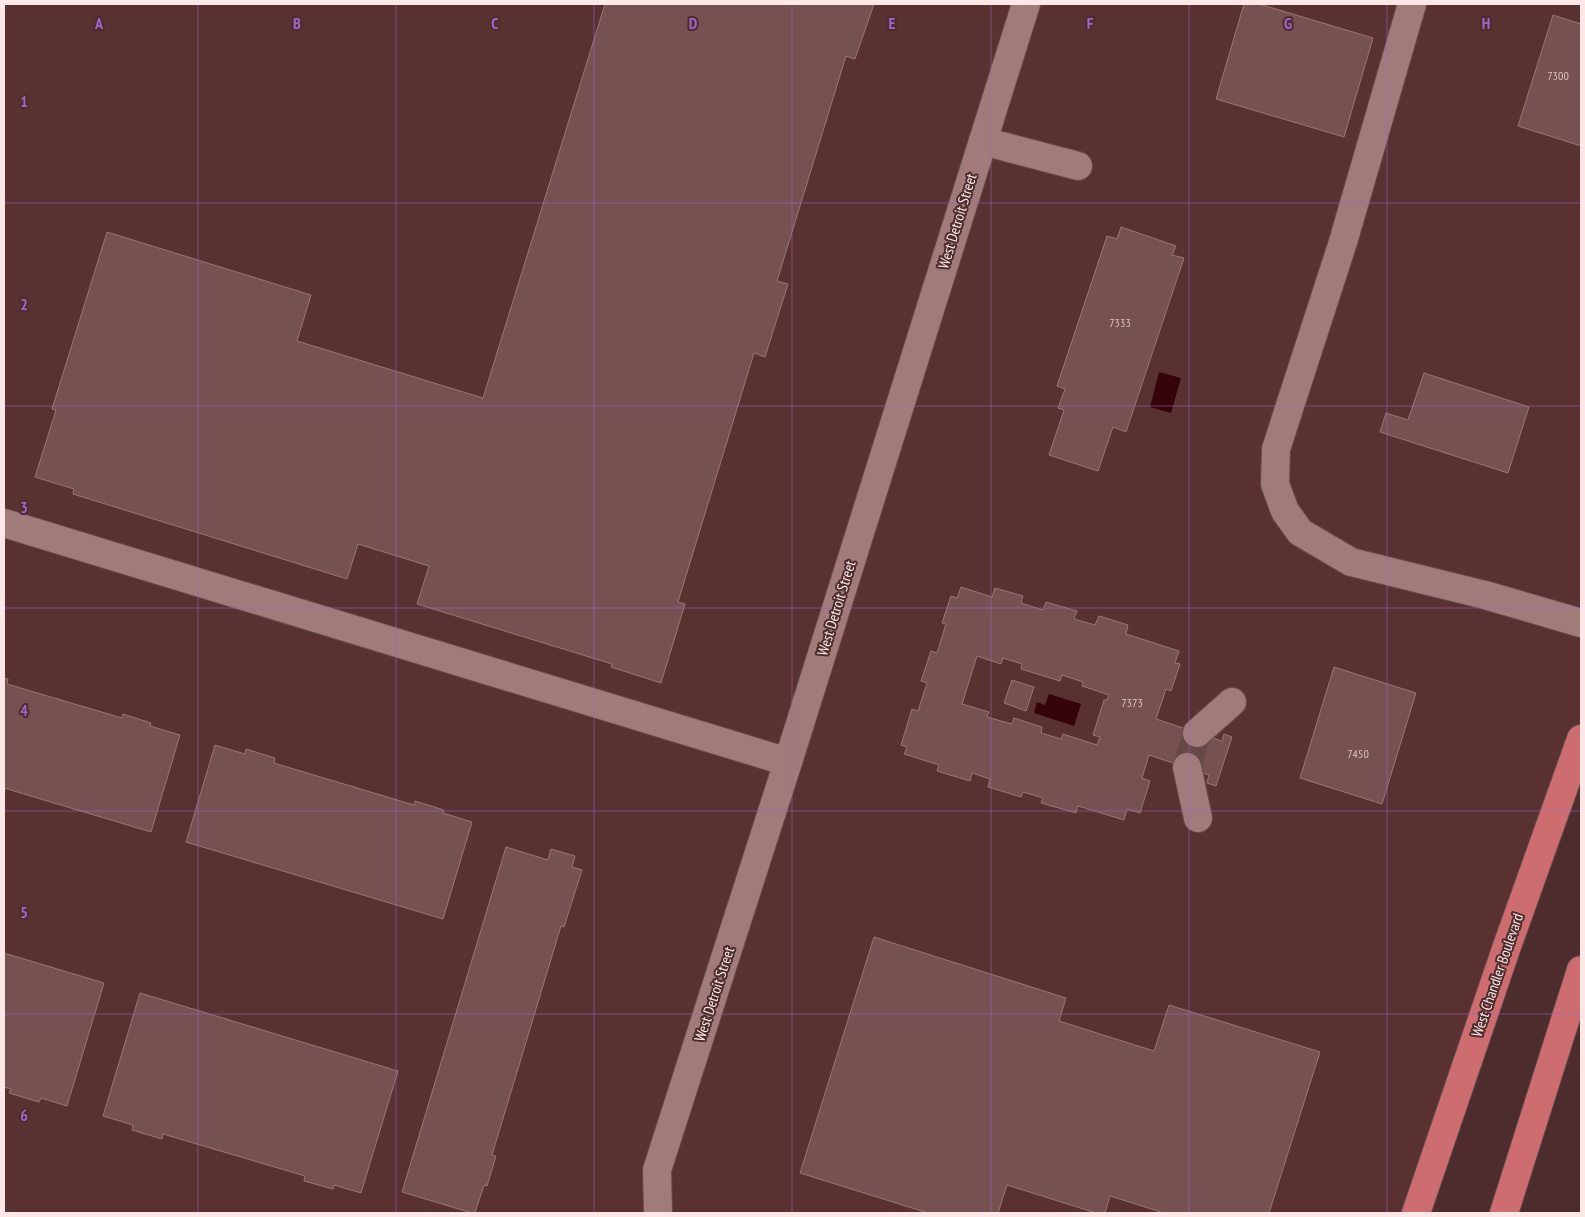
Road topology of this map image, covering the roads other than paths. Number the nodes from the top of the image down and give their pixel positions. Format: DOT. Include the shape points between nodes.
graph roads {
  1 [pos="1026,4"];
  2 [pos="1412,4"];
  3 [pos="983,140"];
  4 [pos="1078,166"];
  5 [pos="4,523"];
  6 [pos="1581,623"];
  7 [pos="1232,702"];
  8 [pos="1197,733"];
  9 [pos="1581,739"];
  10 [pos="788,762"];
  11 [pos="1187,767"];
  12 [pos="1198,818"];
  13 [pos="1581,970"];
  14 [pos="658,1213"];
  15 [pos="1416,1213"];
  16 [pos="1504,1213"];
  1 -- 3 [label="street, West Detroit Street"];
  2 -- 6 [label="street" via="1343,242 1276,449 1275,484 1285,511 1300,532 1351,562"];
  3 -- 4 [label="street"];
  3 -- 10 [label="street, West Detroit Street"];
  5 -- 10 [label="street"];
  7 -- 8 [label="street"];
  9 -- 15 [label="main road, West Chandler Boulevard"];
  10 -- 14 [label="street, West Detroit Street" via="657,1170"];
  11 -- 12 [label="street"];
  13 -- 16 [label="main road"];
}
